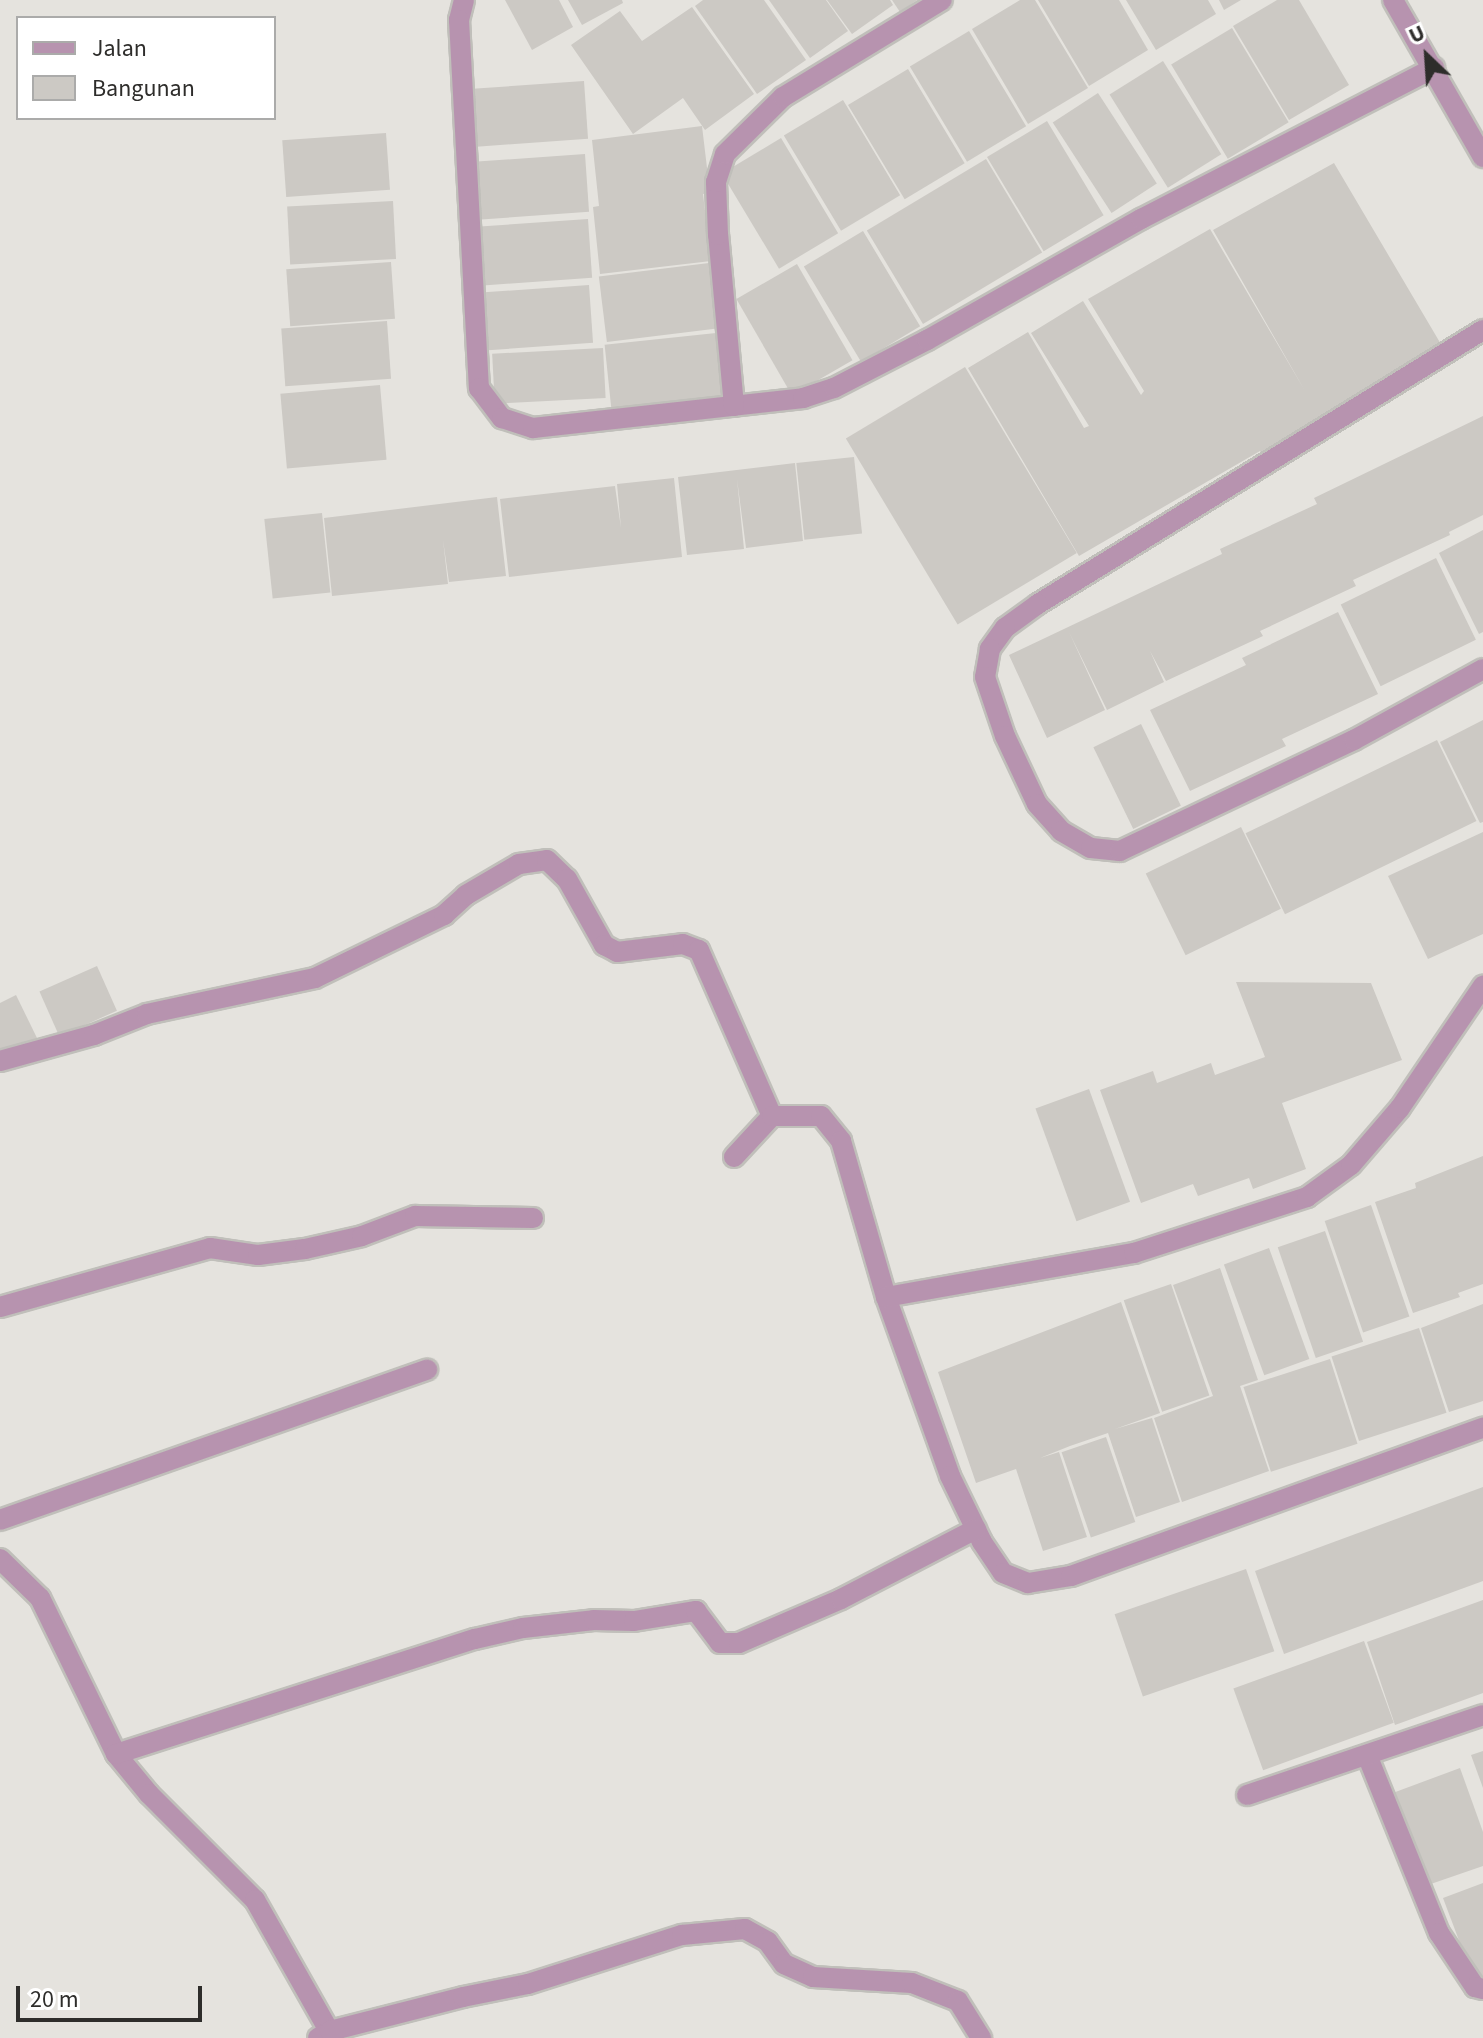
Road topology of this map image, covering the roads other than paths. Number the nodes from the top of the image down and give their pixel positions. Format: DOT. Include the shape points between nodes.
graph roads {
  1 [pos="464,0"];
  2 [pos="942,0"];
  3 [pos="1393,0"];
  4 [pos="1434,68"];
  5 [pos="1483,157"];
  6 [pos="1483,330"];
  7 [pos="734,406"];
  8 [pos="1483,669"];
  9 [pos="1483,986"];
  10 [pos="0,1061"];
  11 [pos="772,1116"];
  12 [pos="734,1157"];
  13 [pos="533,1218"];
  14 [pos="886,1297"];
  15 [pos="0,1307"];
  16 [pos="427,1370"];
  17 [pos="1483,1428"];
  18 [pos="0,1520"];
  19 [pos="976,1529"];
  20 [pos="0,1559"];
  21 [pos="1483,1715"];
  22 [pos="116,1754"];
  23 [pos="1367,1755"];
  24 [pos="1247,1795"];
  25 [pos="1483,1989"];
  26 [pos="327,2036"];
  27 [pos="981,2038"];
  1 -- 7 [label="street" via="459,20 479,388 502,418 533,428"];
  2 -- 7 [label="street" via="783,97 725,154 716,182"];
  3 -- 4 [label="street"];
  4 -- 5 [label="street"];
  4 -- 7 [label="street" via="1141,219 834,388 803,398"];
  6 -- 8 [label="street" via="1038,604 1005,628 990,649 985,677 1037,804 1061,831 1091,848 1120,851 1354,740"];
  9 -- 14 [label="street" via="1400,1108 1351,1165 1307,1197 1134,1253"];
  10 -- 11 [label="street" via="162,1010 315,978 444,915 466,895 519,864 547,860 567,879 604,945 617,952 683,944 699,950"];
  11 -- 12 [label="street"];
  11 -- 14 [label="street" via="821,1116 841,1141"];
  13 -- 15 [label="street" via="415,1216 305,1249 258,1255 210,1248"];
  14 -- 19 [label="street" via="950,1476"];
  16 -- 18 [label="street"];
  17 -- 19 [label="street" via="1071,1576 1028,1583 1003,1573"];
  19 -- 22 [label="street" via="841,1599 739,1643 720,1643 696,1611 523,1628"];
  20 -- 22 [label="street" via="40,1598"];
  21 -- 23 [label="street"];
  22 -- 26 [label="street" via="255,1900"];
  23 -- 24 [label="street"];
  23 -- 25 [label="street" via="1439,1933 1475,1987"];
  26 -- 27 [label="street" via="528,1984 682,1935 745,1929 768,1942 784,1964 813,1977 912,1983 958,2001"];
}
